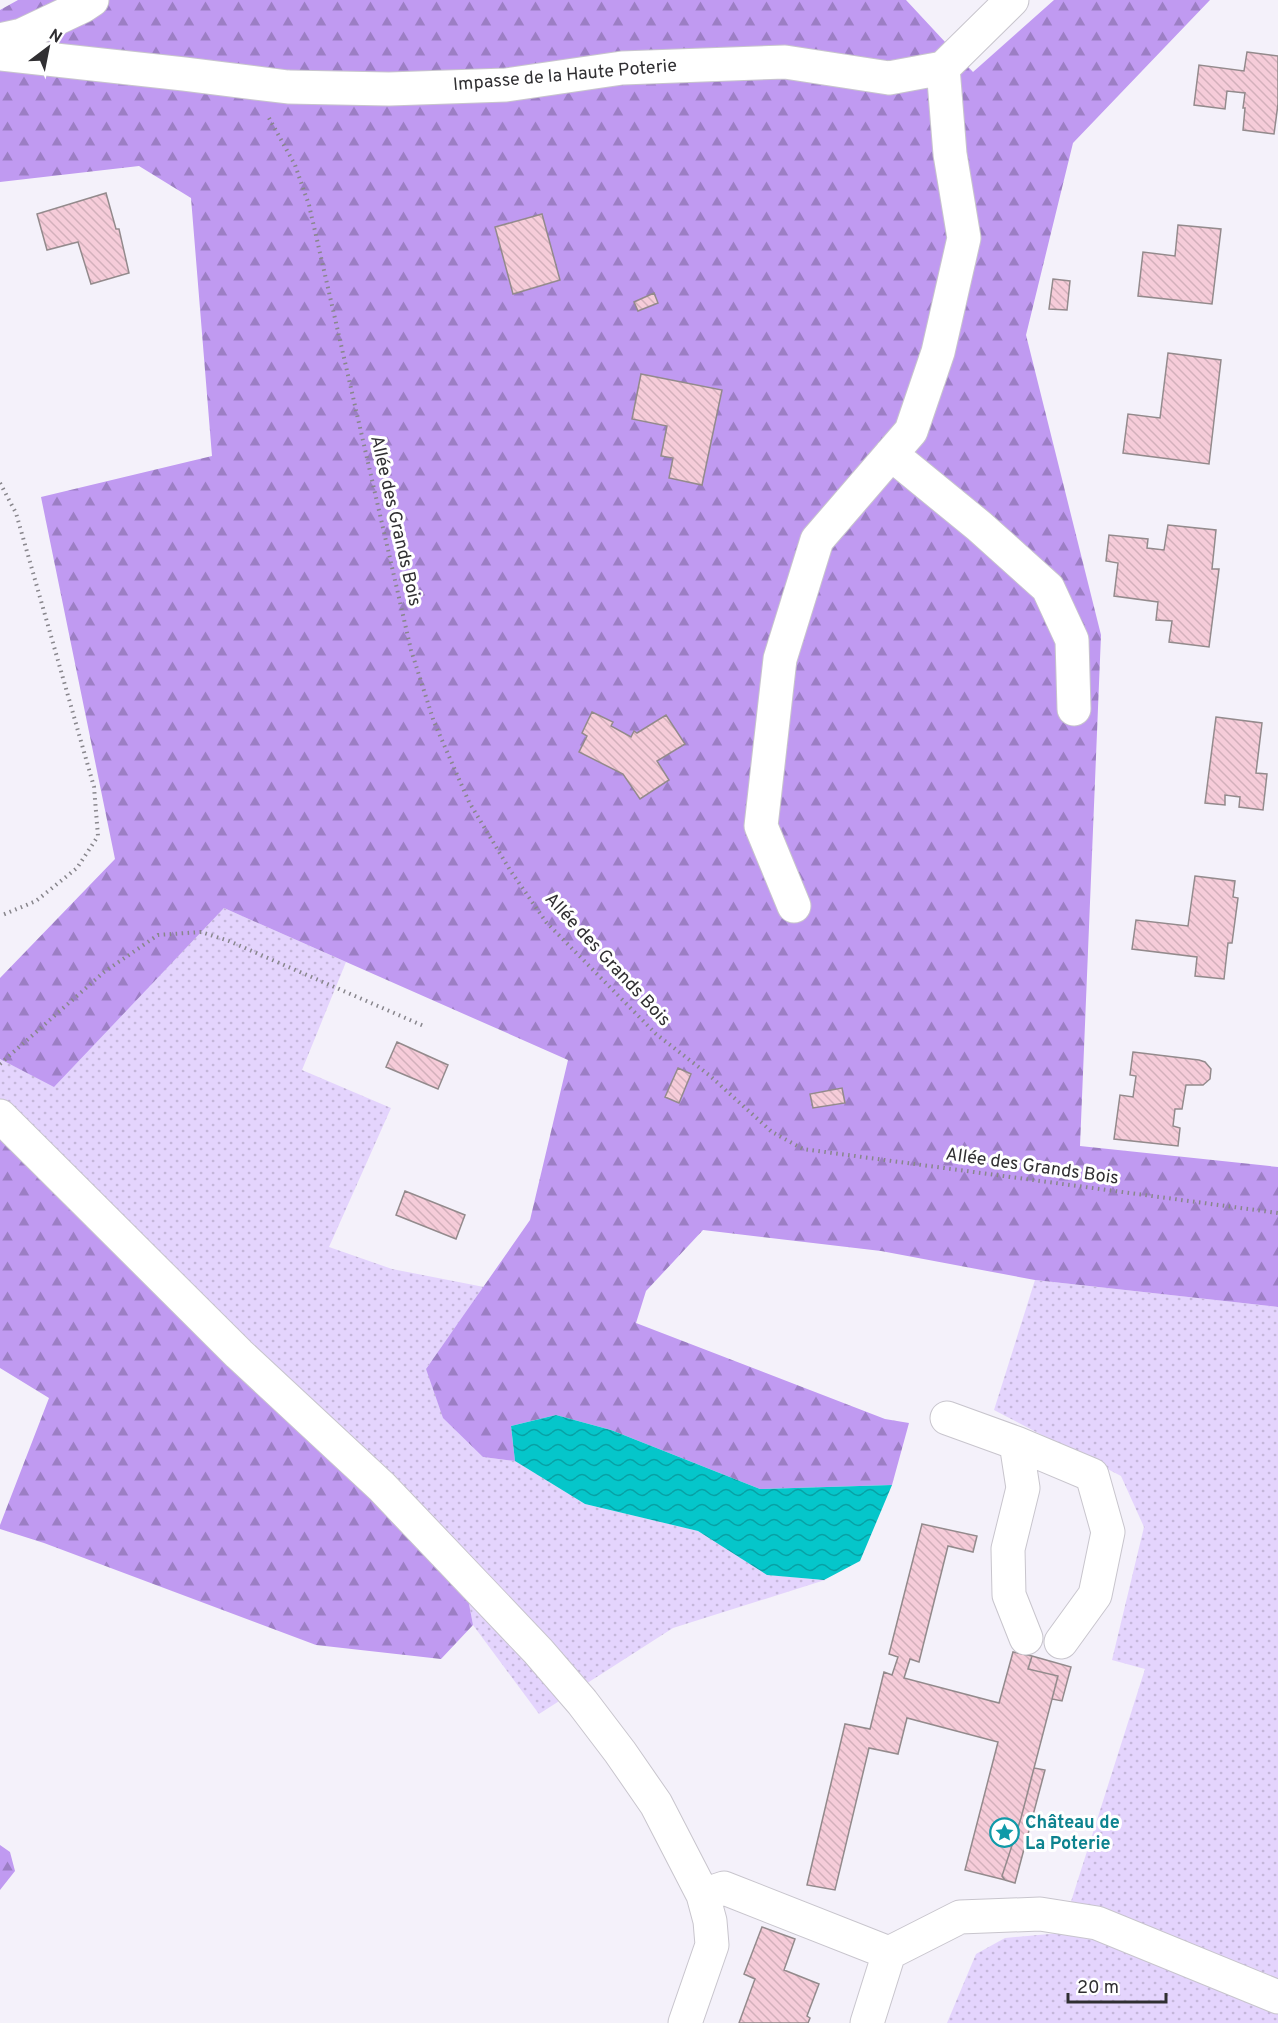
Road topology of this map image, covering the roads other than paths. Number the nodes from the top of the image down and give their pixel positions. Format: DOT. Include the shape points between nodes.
graph roads {
  1 [pos="92,0"];
  2 [pos="1012,0"];
  3 [pos="0,40"];
  4 [pos="0,54"];
  5 [pos="943,68"];
  6 [pos="891,454"];
  7 [pos="1074,709"];
  8 [pos="794,906"];
  9 [pos="0,1116"];
  10 [pos="947,1418"];
  11 [pos="1016,1443"];
  12 [pos="1026,1638"];
  13 [pos="1061,1642"];
  14 [pos="703,1895"];
  15 [pos="890,1953"];
  16 [pos="1278,1997"];
  17 [pos="685,2023"];
  18 [pos="867,2023"];
  1 -- 3 [label="street" via="22,35"];
  2 -- 5 [label="street"];
  4 -- 5 [label="street, Impasse de la Haute Poterie" via="288,87 389,89 506,85 622,68 773,62 888,78"];
  5 -- 6 [label="street" via="950,154 964,238 935,362 911,431"];
  6 -- 7 [label="street" via="1048,588 1072,640"];
  6 -- 8 [label="street" via="817,540 780,659 761,826"];
  9 -- 14 [label="street" via="239,1354 382,1487 538,1651 582,1702 656,1804"];
  10 -- 11 [label="street"];
  11 -- 12 [label="street" via="1023,1488 1008,1549 1009,1595"];
  11 -- 13 [label="street" via="1092,1475 1108,1532 1095,1595"];
  14 -- 15 [label="street" via="724,1888"];
  14 -- 17 [label="street" via="712,1945"];
  15 -- 16 [label="street" via="960,1917 1040,1914 1097,1923"];
  15 -- 18 [label="street"];
}
